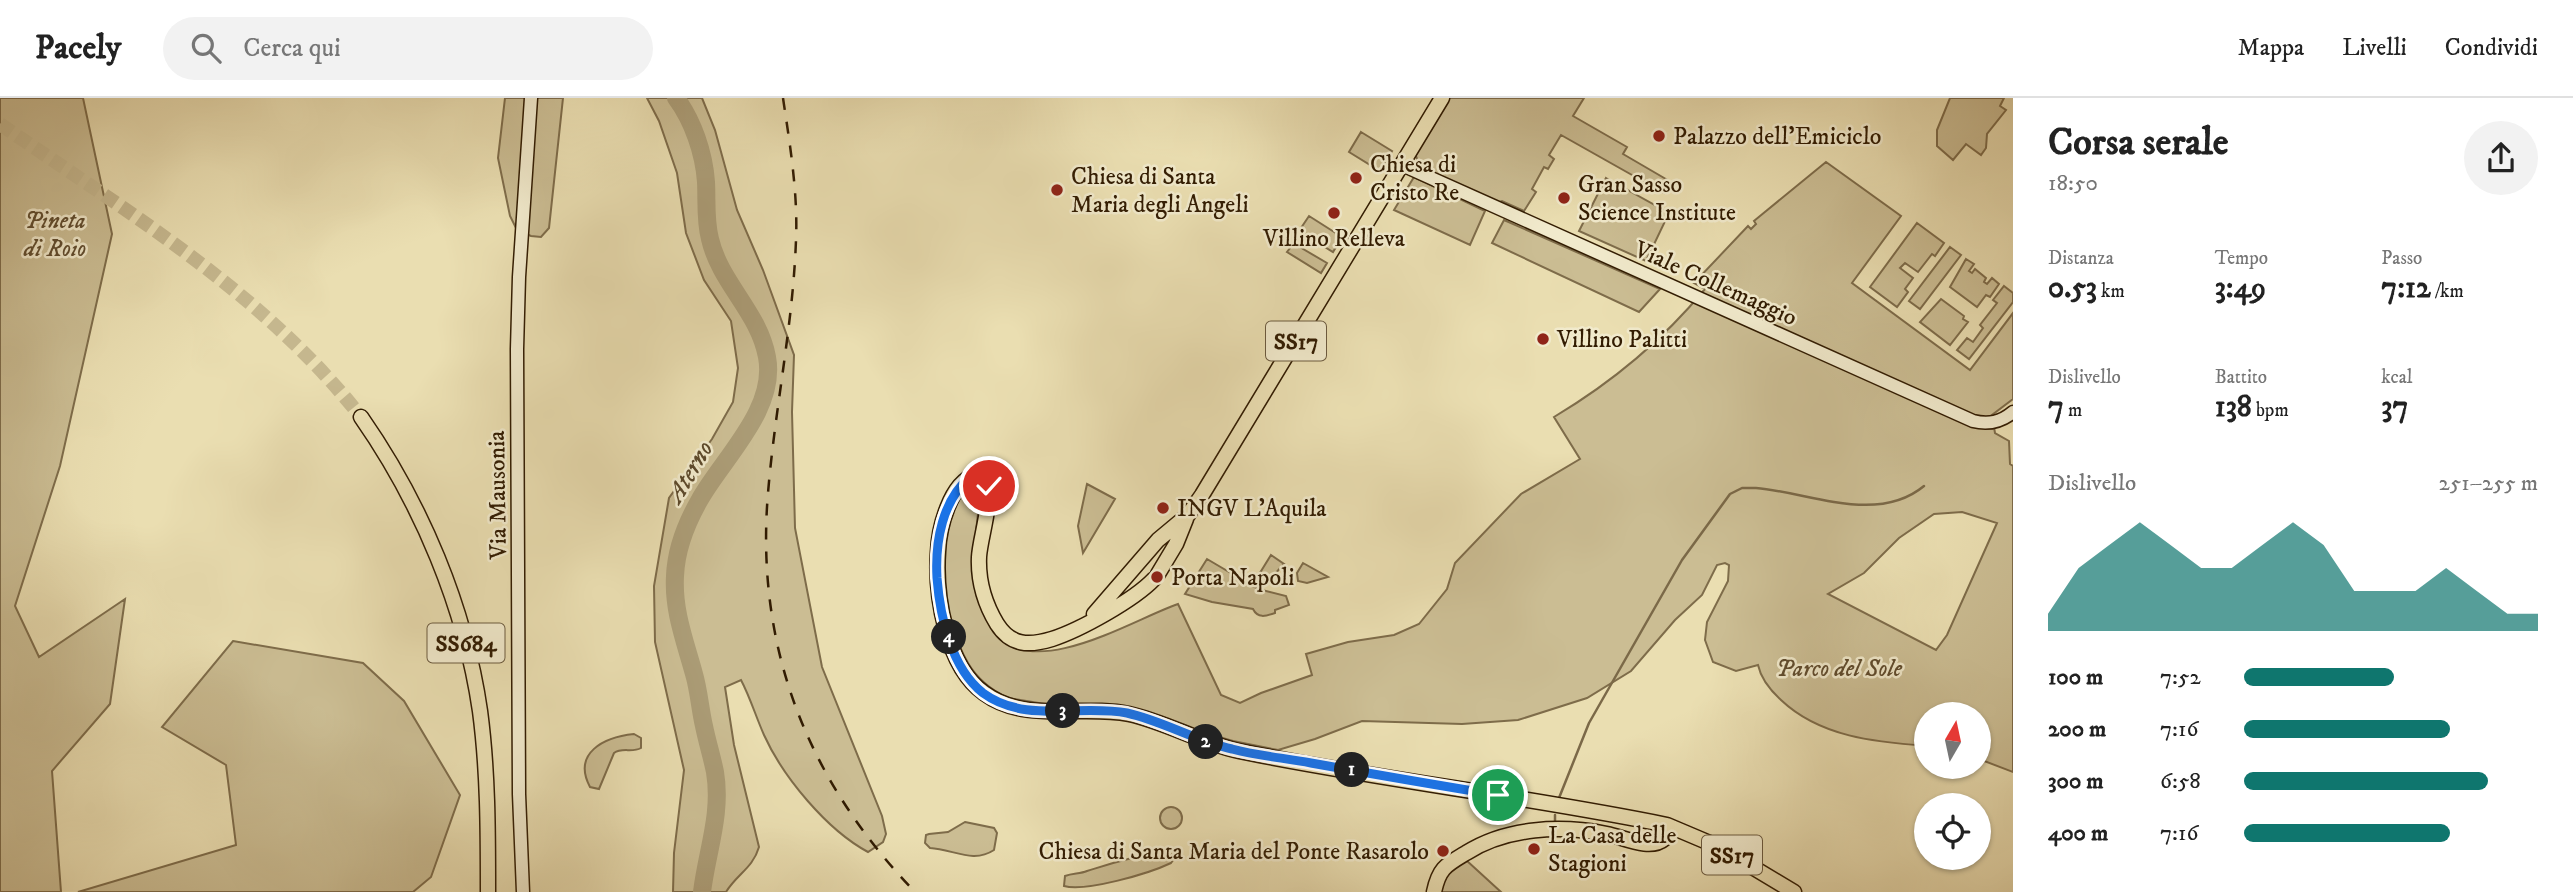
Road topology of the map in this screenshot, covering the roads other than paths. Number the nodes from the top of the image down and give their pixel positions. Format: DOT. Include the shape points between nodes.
graph roads {
  1 [pos="531,98"];
  2 [pos="1442,98"];
  3 [pos="1402,165"];
  4 [pos="2013,412"];
  5 [pos="360,417"];
  6 [pos="1174,534"];
  7 [pos="1079,626"];
  8 [pos="1667,825"];
  9 [pos="488,892"];
  10 [pos="523,892"];
  11 [pos="1434,892"];
  12 [pos="1794,892"];
  1 -- 10 [label="main road, Via Mausonia" via="517,349"];
  2 -- 3 [label="main road, SS17"];
  3 -- 4 [label="main road, Viale Collemaggio" via="1964,417 1989,423"];
  3 -- 6 [label="main road, SS17" via="1210,483"];
  5 -- 9 [label="main road, SS684" via="419,517 464,637 483,734"];
  6 -- 7 [label="main road, SS17" via="1158,540"];
  6 -- 7 [label="main road, SS17" via="1156,577 1133,596"];
  7 -- 8 [label="main road, SS17" via="1026,644 1014,642 1001,630 980,574 989,486 981,476 969,477 951,501 941,530 937,561 940,600 965,673 998,701 1038,711 1129,714 1236,750"];
  8 -- 11 [label="main road" via="1664,839 1654,844 1588,831 1515,833 1479,845 1442,869"];
  8 -- 12 [label="main road, SS17" via="1719,847"];
}
